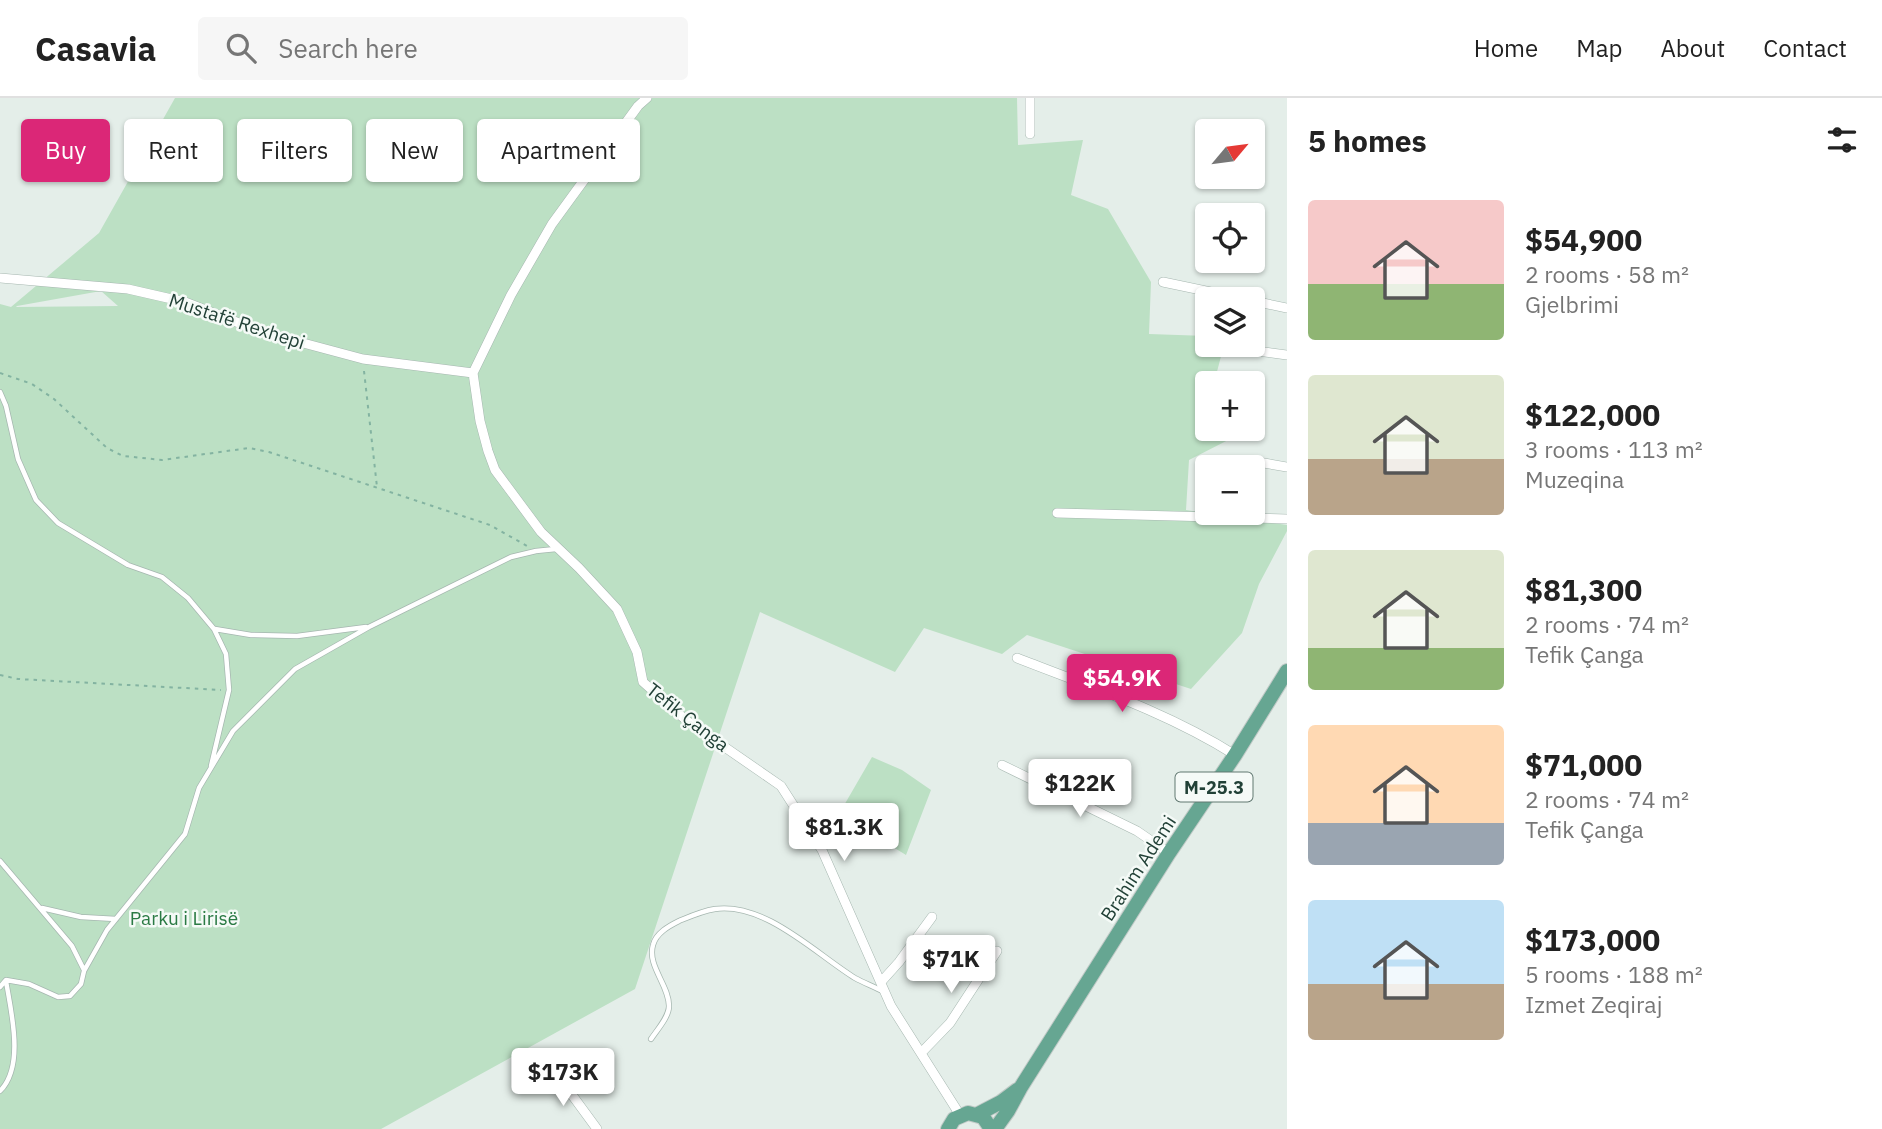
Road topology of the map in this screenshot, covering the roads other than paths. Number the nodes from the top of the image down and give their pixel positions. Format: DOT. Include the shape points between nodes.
graph roads {
  1 [pos="647,98"];
  2 [pos="1030,98"];
  3 [pos="1030,134"];
  4 [pos="0,278"];
  5 [pos="1163,282"];
  6 [pos="1195,289"];
  7 [pos="1265,303"];
  8 [pos="1287,308"];
  9 [pos="1265,352"];
  10 [pos="1287,355"];
  11 [pos="473,373"];
  12 [pos="0,392"];
  13 [pos="1265,463"];
  14 [pos="1287,467"];
  15 [pos="1057,513"];
  16 [pos="1287,519"];
  17 [pos="557,549"];
  18 [pos="369,627"];
  19 [pos="214,629"];
  20 [pos="1017,658"];
  21 [pos="1287,671"];
  22 [pos="1235,755"];
  23 [pos="1002,765"];
  24 [pos="210,771"];
  25 [pos="1170,853"];
  26 [pos="0,861"];
  27 [pos="41,908"];
  28 [pos="932,917"];
  29 [pos="116,919"];
  30 [pos="997,951"];
  31 [pos="84,971"];
  32 [pos="6,980"];
  33 [pos="881,982"];
  34 [pos="0,986"];
  35 [pos="885,992"];
  36 [pos="651,1038"];
  37 [pos="922,1052"];
  38 [pos="553,1069"];
  39 [pos="1021,1087"];
  40 [pos="0,1091"];
  41 [pos="978,1114"];
  42 [pos="960,1115"];
  43 [pos="597,1129"];
  44 [pos="948,1129"];
  45 [pos="993,1129"];
  1 -- 11 [label="street" via="552,224"];
  2 -- 3 [label="street"];
  4 -- 11 [label="street, Mustafë Rexhepi" via="128,289 185,302 262,331 363,359"];
  5 -- 6 [label="street"];
  7 -- 8 [label="street"];
  9 -- 10 [label="street"];
  11 -- 17 [label="street, Tefik Çanga" via="480,421 495,470"];
  12 -- 19 [label="lane" via="18,459 36,500 58,523 128,565 162,577 188,598"];
  13 -- 14 [label="street"];
  15 -- 16 [label="street"];
  17 -- 18 [label="lane" via="511,557"];
  17 -- 33 [label="street, Tefik Çanga" via="617,609 643,682 687,721 781,786 822,850"];
  18 -- 19 [label="lane" via="297,636"];
  18 -- 24 [label="lane" via="295,670 233,731"];
  19 -- 24 [label="lane" via="226,654 229,690"];
  20 -- 22 [label="street" via="1149,709"];
  21 -- 22 [label="main road, Brahim Ademi / M-25.3"];
  22 -- 25 [label="main road, Brahim Ademi / M-25.3"];
  23 -- 25 [label="street" via="1137,831"];
  24 -- 29 [label="lane" via="199,788 185,834"];
  25 -- 39 [label="main road, Brahim Ademi / M-25.3"];
  26 -- 27 [label="lane"];
  27 -- 29 [label="lane"];
  27 -- 31 [label="lane" via="72,946"];
  28 -- 33 [label="street"];
  29 -- 31 [label="lane"];
  30 -- 37 [label="street" via="950,1023"];
  31 -- 32 [label="lane" via="81,984 70,996 58,997"];
  32 -- 34 [label="lane"];
  32 -- 40 [label="lane" via="16,1055"];
  33 -- 35 [label="street, Tefik Çanga"];
  35 -- 36 [label="lane" via="759,916 716,909 694,915 656,936 654,963 669,1007"];
  35 -- 37 [label="street, Tefik Çanga"];
  37 -- 42 [label="street, Tefik Çanga"];
  38 -- 43 [label="street"];
  39 -- 41 [label="main road, Brahim Ademi / M-25.3"];
  39 -- 45 [label="main road, Brahim Ademi / M-25.3"];
  41 -- 42 [label="main road"];
  41 -- 45 [label="main road"];
  42 -- 44 [label="main road"];
}
